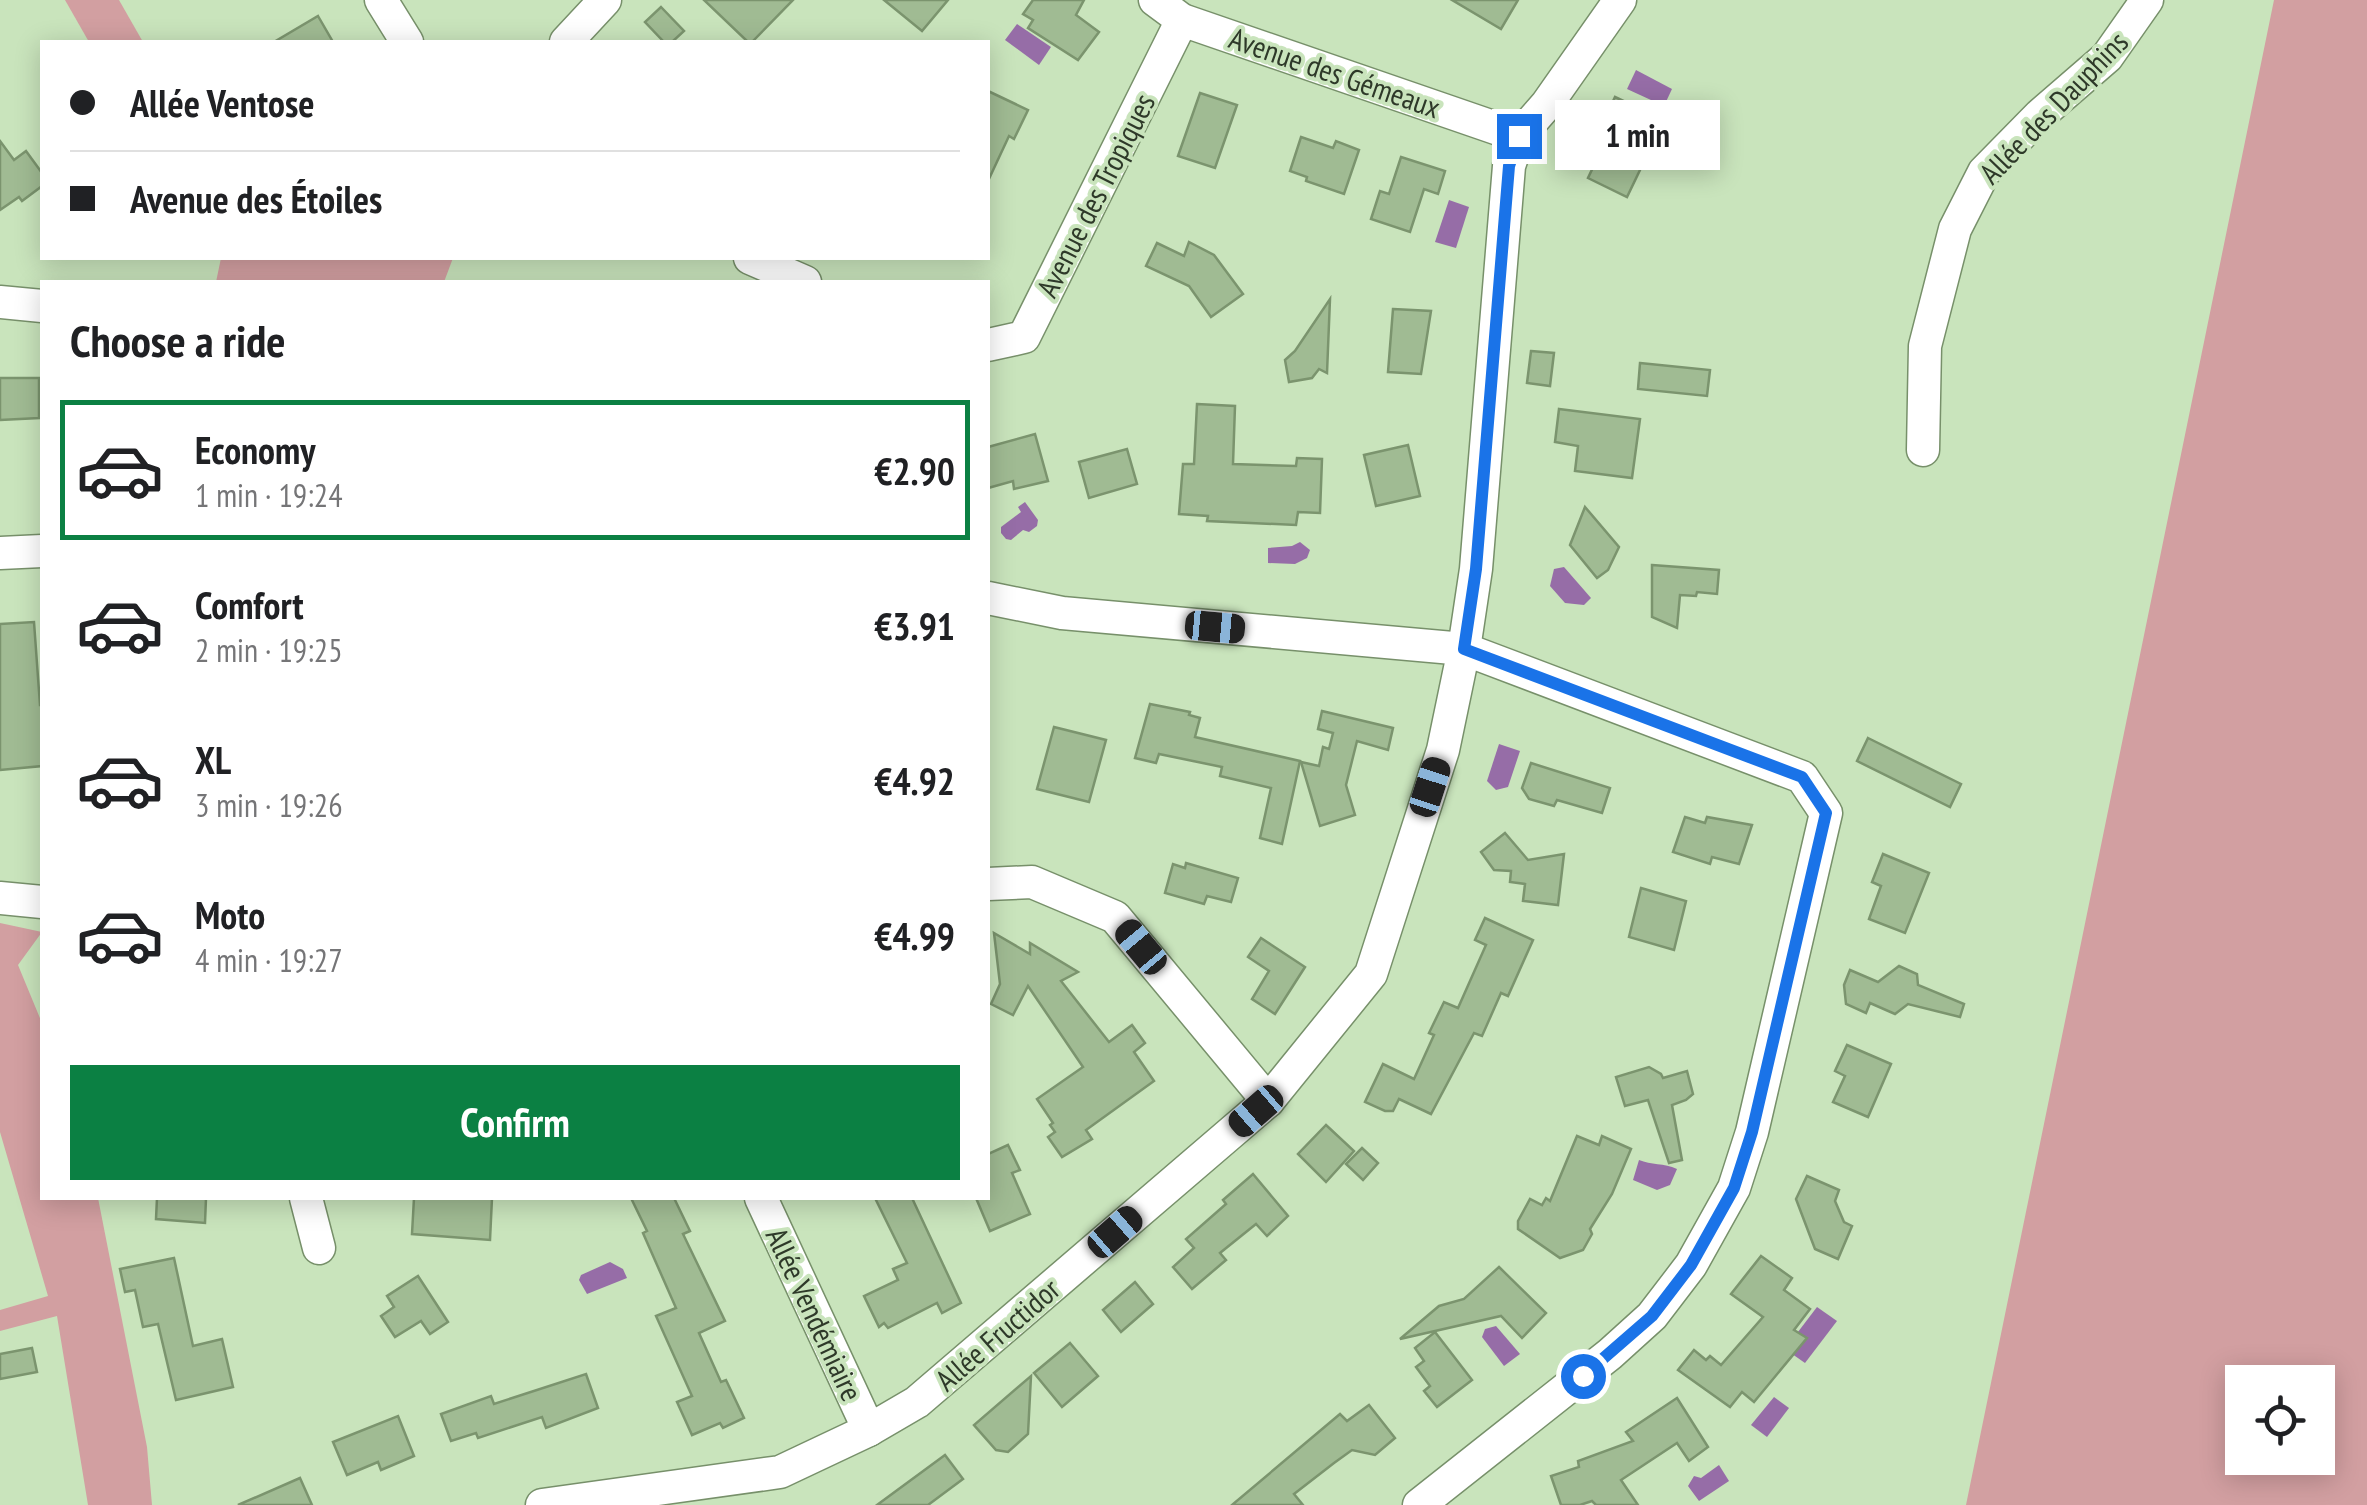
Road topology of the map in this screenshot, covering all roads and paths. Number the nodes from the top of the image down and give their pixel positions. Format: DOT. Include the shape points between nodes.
graph roads {
  1 [pos="380,0"];
  2 [pos="606,0"];
  3 [pos="1155,0"];
  4 [pos="1620,0"];
  5 [pos="2147,0"];
  6 [pos="1182,20"];
  7 [pos="406,40"];
  8 [pos="568,40"];
  9 [pos="1519,136"];
  10 [pos="755,260"];
  11 [pos="800,280"];
  12 [pos="0,302"];
  13 [pos="40,306"];
  14 [pos="990,345"];
  15 [pos="1923,450"];
  16 [pos="40,551"];
  17 [pos="0,553"];
  18 [pos="990,598"];
  19 [pos="1464,649"];
  20 [pos="990,884"];
  21 [pos="0,898"];
  22 [pos="40,902"];
  23 [pos="1268,1101"];
  24 [pos="306,1200"];
  25 [pos="762,1200"];
  26 [pos="318,1248"];
  27 [pos="869,1430"];
  28 [pos="542,1505"];
  29 [pos="1419,1505"];
  1 -- 7 [label="street"];
  2 -- 8 [label="street"];
  3 -- 6 [label="street, Avenue des Gémeaux"];
  4 -- 9 [label="street"];
  5 -- 15 [label="street, Allée des Dauphins" via="2107,57 1984,172 1955,229 1925,346"];
  6 -- 9 [label="street, Avenue des Gémeaux"];
  6 -- 14 [label="street, Avenue des Tropiques" via="1024,337"];
  9 -- 19 [label="street, Allée Fructidor" via="1509,166"];
  10 -- 11 [label="street"];
  12 -- 13 [label="street"];
  16 -- 17 [label="street"];
  18 -- 19 [label="street" via="1062,613"];
  19 -- 23 [label="street, Allée Fructidor" via="1442,750 1371,974"];
  19 -- 29 [label="street" via="1802,777 1826,813 1752,1132 1734,1188 1691,1265 1652,1316 1610,1354"];
  20 -- 23 [label="street" via="1032,882 1115,917"];
  21 -- 22 [label="street"];
  23 -- 27 [label="street, Allée Fructidor" via="917,1402"];
  24 -- 26 [label="street"];
  25 -- 27 [label="street, Allée Vendémiaire"];
  27 -- 28 [label="street, Allée Fructidor" via="780,1472"];
}
